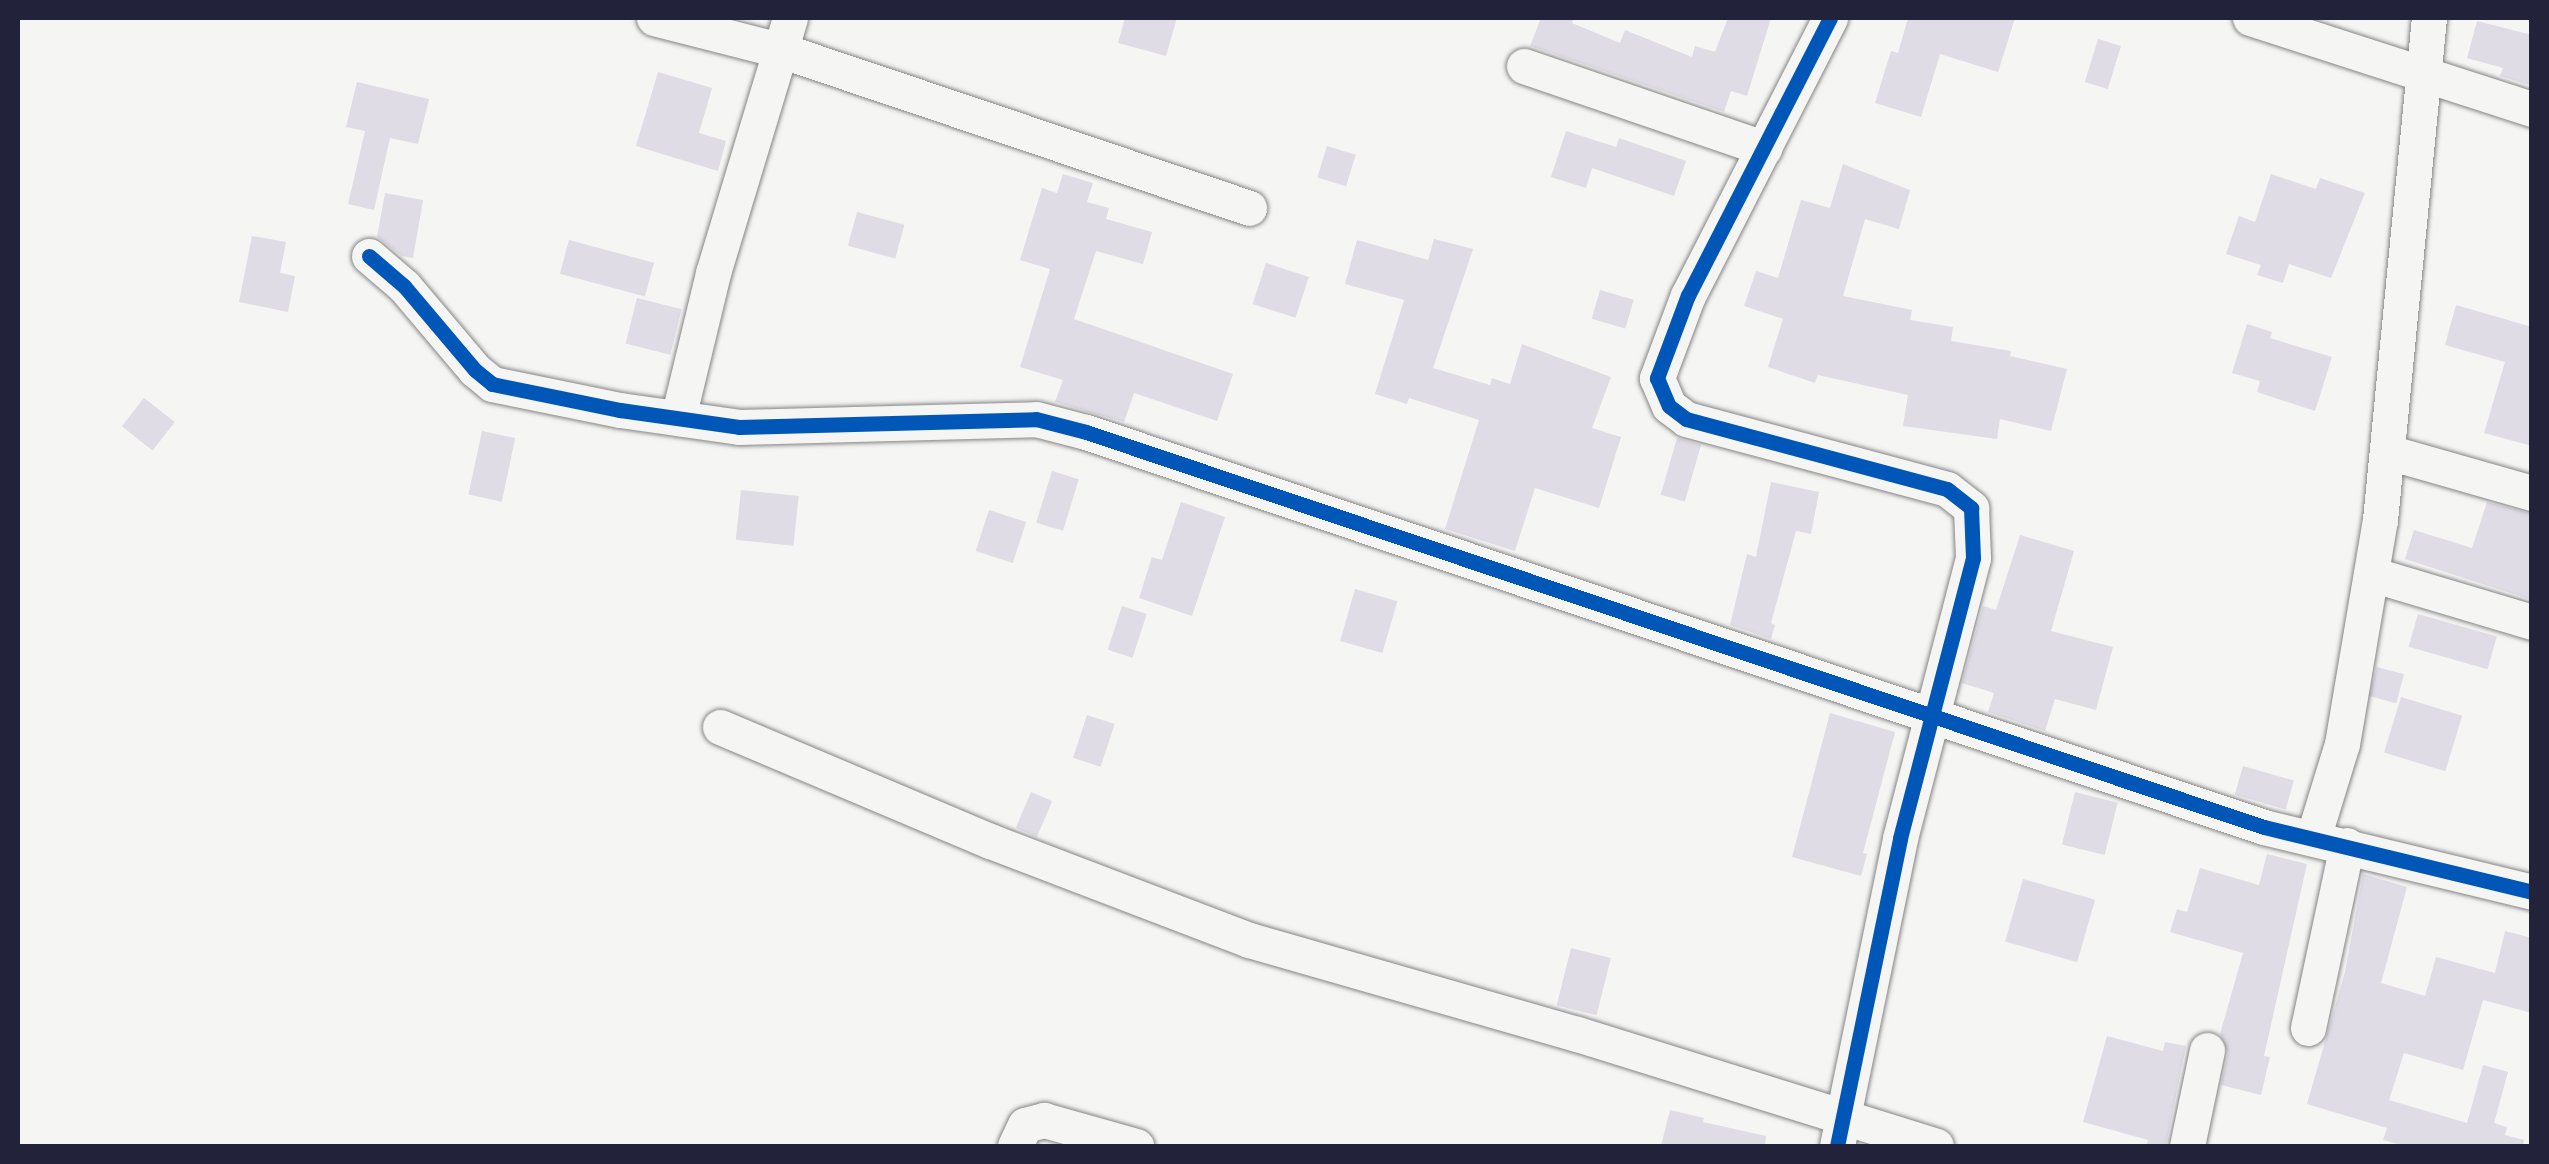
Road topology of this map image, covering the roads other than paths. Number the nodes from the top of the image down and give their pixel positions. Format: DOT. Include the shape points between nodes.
graph roads {
  1 [pos="654,18"];
  2 [pos="1830,18"];
  3 [pos="2250,18"];
  4 [pos="2428,18"];
  5 [pos="785,34"];
  6 [pos="1524,66"];
  7 [pos="2425,72"];
  8 [pos="2532,109"];
  9 [pos="1764,148"];
  10 [pos="1248,208"];
  11 [pos="369,256"];
  12 [pos="678,418"];
  13 [pos="2388,452"];
  14 [pos="2532,493"];
  15 [pos="2371,574"];
  16 [pos="2532,622"];
  17 [pos="1933,713"];
  18 [pos="720,727"];
  19 [pos="2330,841"];
  20 [pos="2532,892"];
  21 [pos="2308,1028"];
  22 [pos="2207,1050"];
  23 [pos="1840,1130"];
  24 [pos="1015,1146"];
  25 [pos="1136,1146"];
  26 [pos="1936,1146"];
  27 [pos="2188,1146"];
  1 -- 5 [label="street"];
  2 -- 9 [label="street"];
  3 -- 7 [label="street"];
  4 -- 7 [label="street"];
  5 -- 10 [label="street"];
  5 -- 12 [label="street" via="712,273"];
  6 -- 9 [label="street"];
  7 -- 8 [label="street"];
  7 -- 13 [label="street"];
  9 -- 17 [label="street" via="1688,295 1658,378 1669,406 1686,419 1946,489 1971,508 1973,558"];
  11 -- 12 [label="street" via="492,384"];
  12 -- 17 [label="street" via="739,427 1036,419"];
  13 -- 14 [label="street"];
  13 -- 15 [label="street"];
  15 -- 16 [label="street"];
  15 -- 19 [label="street"];
  17 -- 19 [label="street" via="2264,827"];
  17 -- 23 [label="street"];
  18 -- 23 [label="street" via="1249,940"];
  19 -- 20 [label="street"];
  19 -- 21 [label="street"];
  22 -- 27 [label="street"];
  23 -- 26 [label="street"];
  24 -- 25 [label="street" via="1026,1125 1044,1120"];
}
